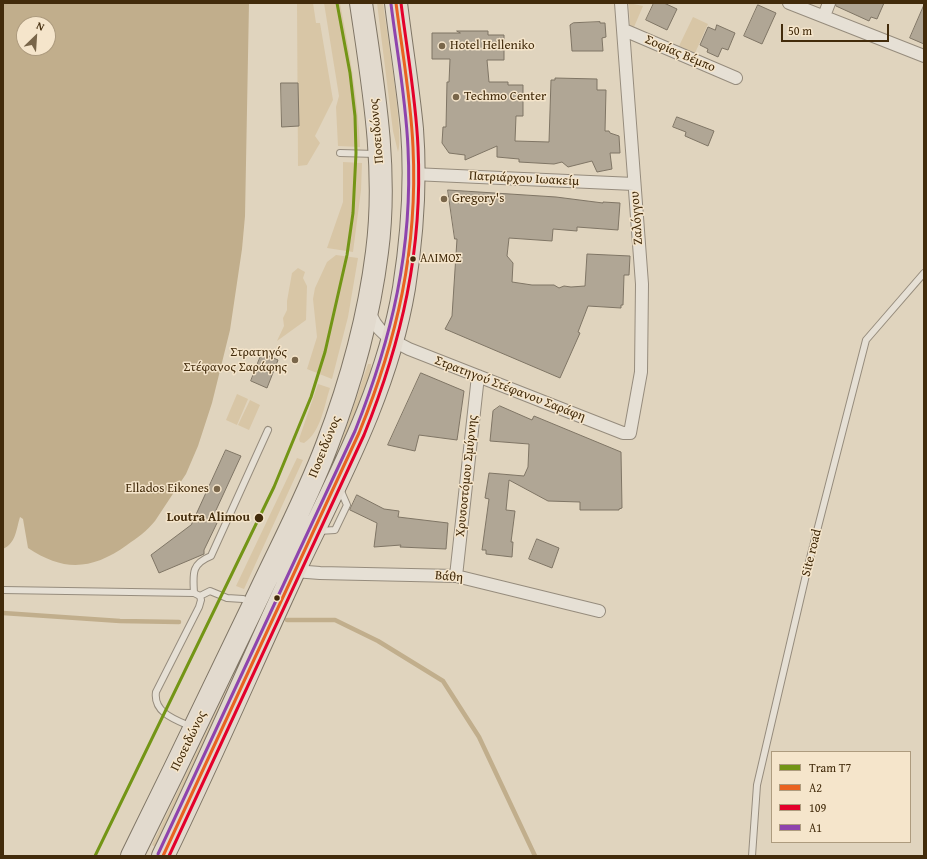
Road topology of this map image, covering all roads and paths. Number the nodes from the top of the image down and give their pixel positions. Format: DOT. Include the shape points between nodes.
graph roads {
  1 [pos="361,3"];
  2 [pos="396,3"];
  3 [pos="621,3"];
  4 [pos="789,3"];
  5 [pos="829,3"];
  6 [pos="824,16"];
  7 [pos="624,30"];
  8 [pos="924,56"];
  9 [pos="736,78"];
  10 [pos="340,152"];
  11 [pos="380,154"];
  12 [pos="414,174"];
  13 [pos="634,184"];
  14 [pos="924,272"];
  15 [pos="369,297"];
  16 [pos="392,340"];
  17 [pos="478,376"];
  18 [pos="268,430"];
  19 [pos="630,433"];
  20 [pos="294,571"];
  21 [pos="456,576"];
  22 [pos="3,590"];
  23 [pos="197,594"];
  24 [pos="244,599"];
  25 [pos="599,611"];
  26 [pos="195,729"];
  27 [pos="132,856"];
  28 [pos="162,856"];
  29 [pos="752,856"];
  1 -- 11 [label="highway, Ποσειδώνος"];
  2 -- 12 [label="highway, Ποσειδώνος" via="412,130"];
  3 -- 7 [label="street, Ζαλόγγου"];
  4 -- 6 [label="street"];
  5 -- 6 [label="street"];
  6 -- 8 [label="street"];
  7 -- 9 [label="street, Σοφίας Βέμπο"];
  7 -- 13 [label="street, Ζαλόγγου"];
  10 -- 11 [label="lane"];
  11 -- 15 [label="highway, Ποσειδώνος" via="377,250"];
  12 -- 13 [label="street, Πατριάρχου Ιωακείμ"];
  12 -- 16 [label="highway, Ποσειδώνος" via="404,287"];
  13 -- 19 [label="street, Ζαλόγγου" via="642,284 641,372"];
  14 -- 29 [label="lane, Site road" via="866,340 757,785"];
  15 -- 16 [label="street" via="369,308 376,325"];
  15 -- 26 [label="highway, Ποσειδώνος" via="347,388 327,446"];
  16 -- 17 [label="street, Στρατηγού Στέφανου Σαράφη"];
  16 -- 20 [label="highway, Ποσειδώνος" via="372,405"];
  17 -- 19 [label="street, Στρατηγού Στέφανου Σαράφη" via="622,433"];
  17 -- 21 [label="street, Χρυσοστόμου Σμύρνης"];
  18 -- 23 [label="lane" via="211,556 202,560 194,570"];
  20 -- 21 [label="street, Βάθη"];
  20 -- 28 [label="highway, Ποσειδώνος"];
  21 -- 25 [label="street, Βάθη"];
  22 -- 23 [label="lane"];
  23 -- 24 [label="lane" via="210,591 227,598"];
  23 -- 26 [label="lane" via="201,600 199,607 156,692 155,699 164,714"];
  26 -- 27 [label="highway, Ποσειδώνος"];
}
